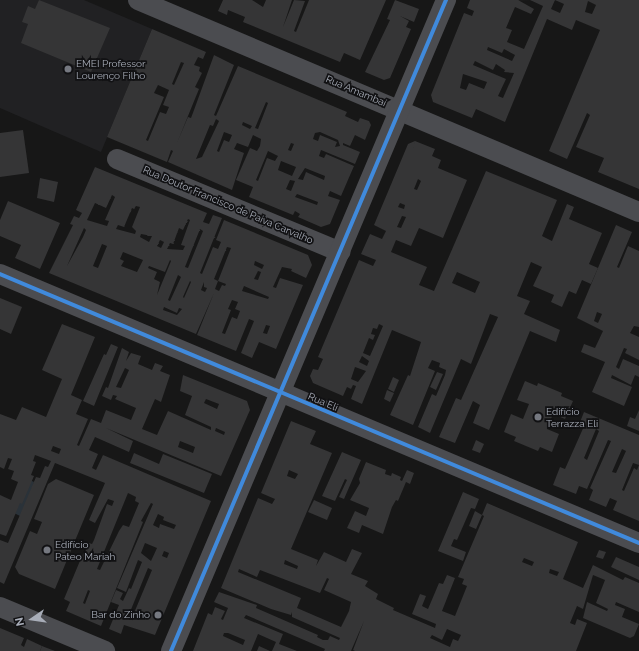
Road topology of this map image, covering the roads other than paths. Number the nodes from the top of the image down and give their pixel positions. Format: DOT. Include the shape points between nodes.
graph roads {
  1 [pos="138,0"];
  2 [pos="446,0"];
  3 [pos="399,109"];
  4 [pos="117,159"];
  5 [pos="639,212"];
  6 [pos="340,252"];
  7 [pos="0,274"];
  8 [pos="281,393"];
  9 [pos="639,543"];
  10 [pos="0,607"];
  11 [pos="105,651"];
  12 [pos="171,651"];
  1 -- 3 [label="street, Rua Amambaí"];
  2 -- 3 [label="street"];
  3 -- 5 [label="street, Rua Amambaí"];
  3 -- 6 [label="street"];
  4 -- 6 [label="street, Rua Doutor Francisco de Paiva Carvalho"];
  6 -- 8 [label="street"];
  7 -- 8 [label="street, Rua Eli"];
  8 -- 9 [label="street, Rua Eli"];
  8 -- 12 [label="street"];
  10 -- 11 [label="street"];
}
